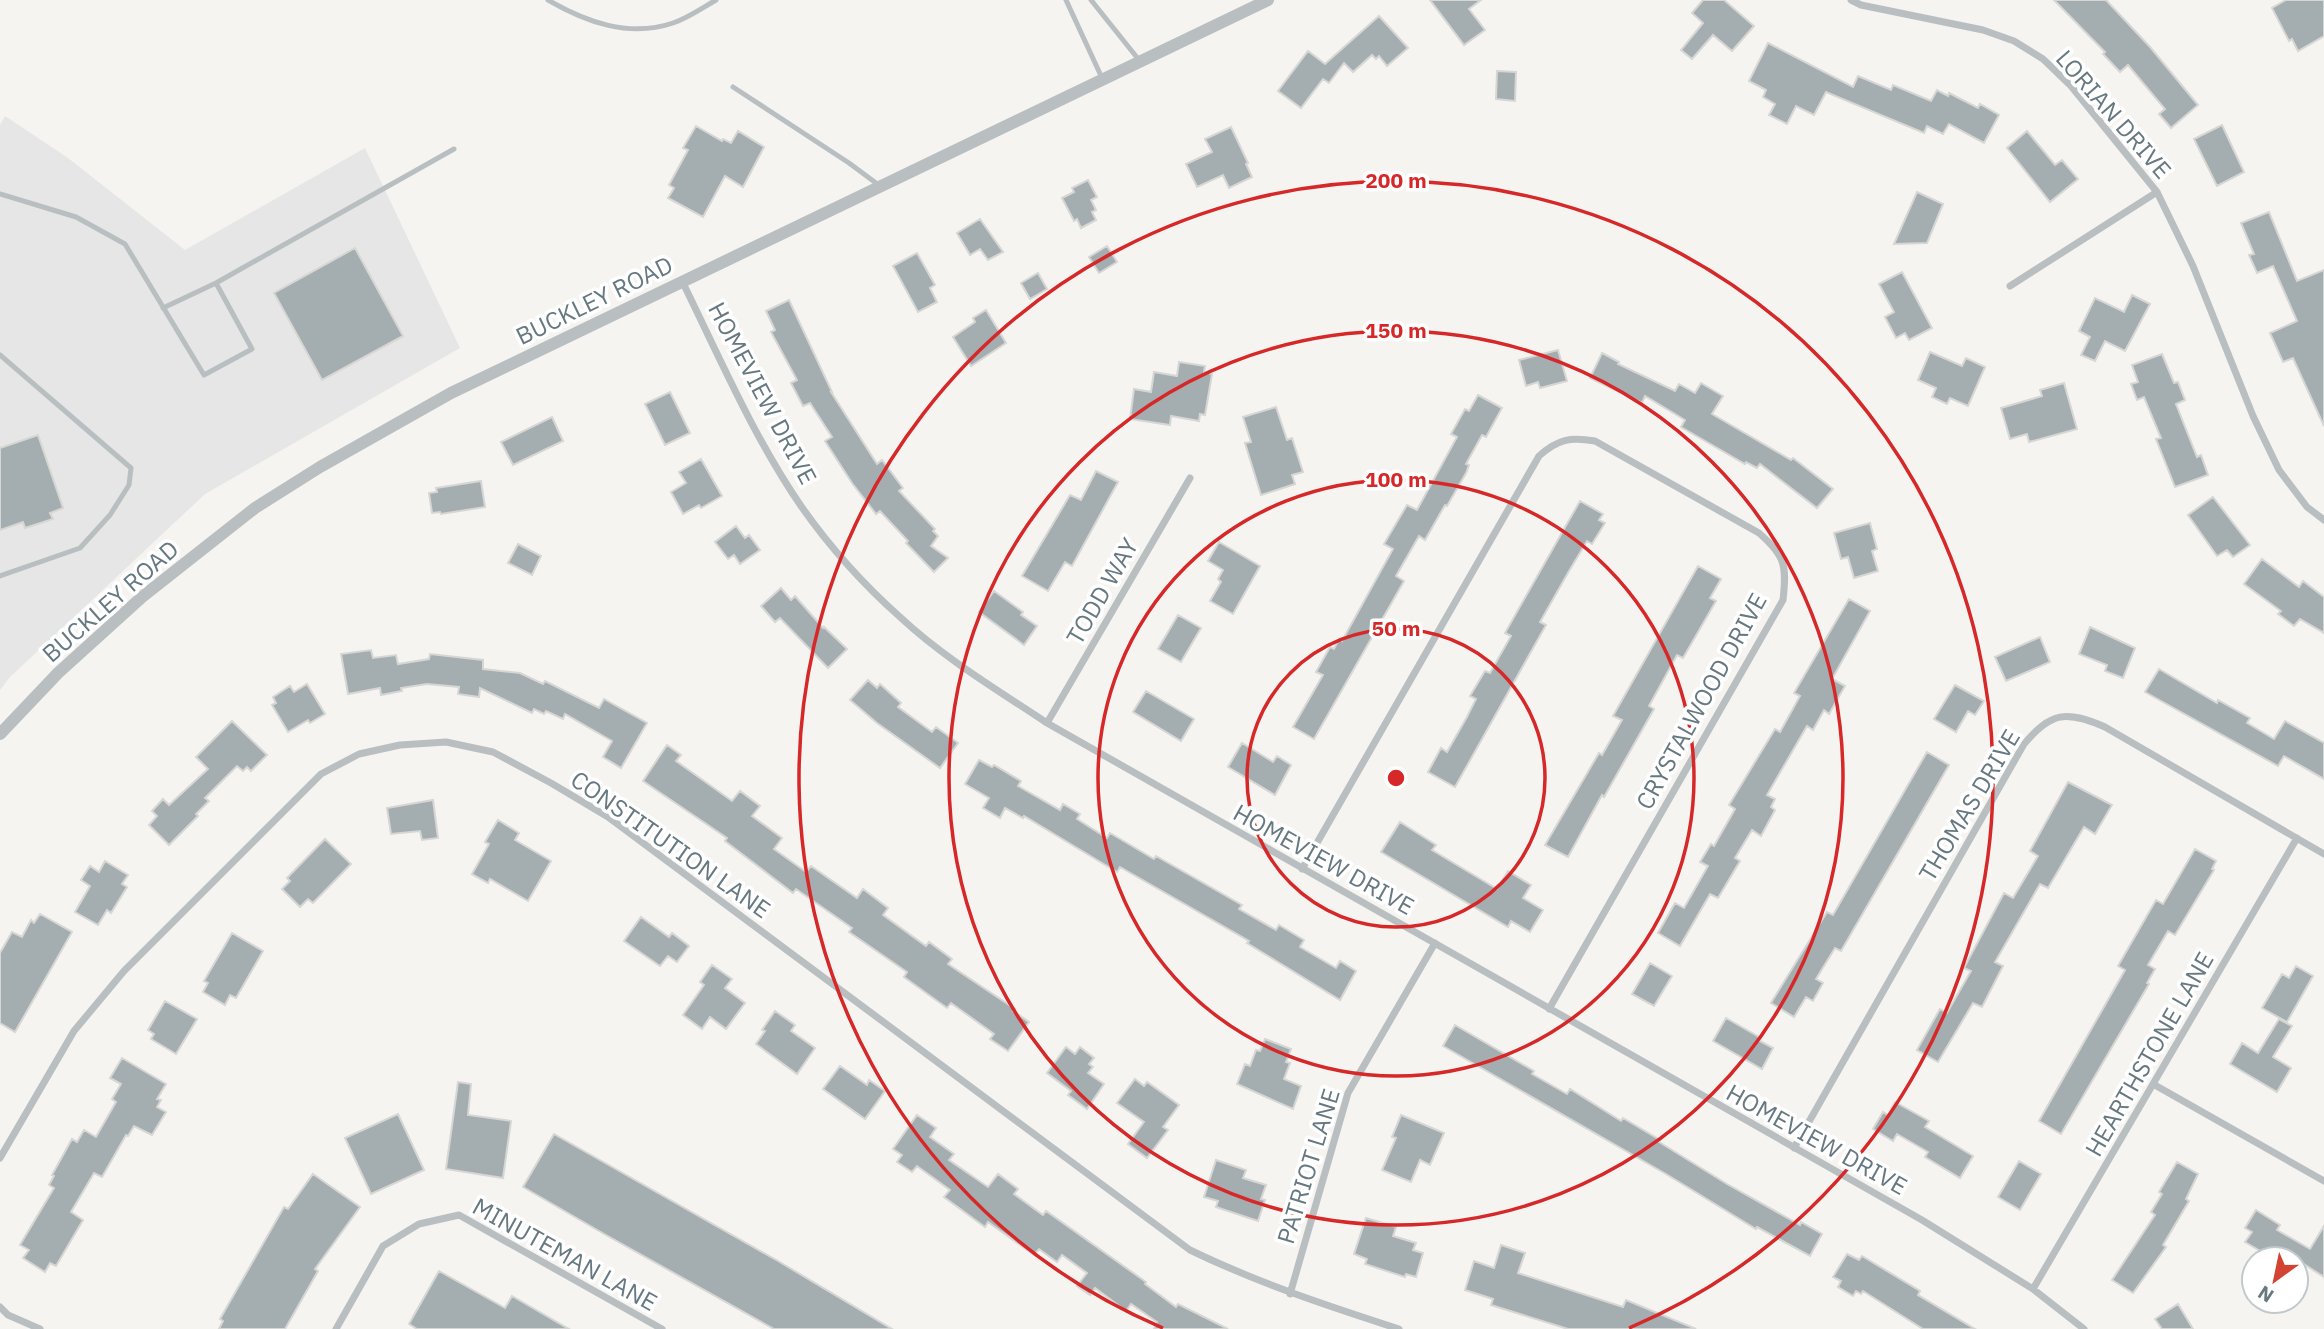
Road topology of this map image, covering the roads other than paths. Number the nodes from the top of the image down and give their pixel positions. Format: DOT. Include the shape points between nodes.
graph roads {
  1 [pos="548,0"];
  2 [pos="716,0"];
  3 [pos="1066,0"];
  4 [pos="1091,0"];
  5 [pos="1268,0"];
  6 [pos="1851,0"];
  7 [pos="1139,60"];
  8 [pos="1102,78"];
  9 [pos="733,87"];
  10 [pos="454,149"];
  11 [pos="880,186"];
  12 [pos="2157,192"];
  13 [pos="0,194"];
  14 [pos="682,281"];
  15 [pos="216,283"];
  16 [pos="2010,286"];
  17 [pos="163,308"];
  18 [pos="0,355"];
  19 [pos="1190,478"];
  20 [pos="2324,520"];
  21 [pos="0,576"];
  22 [pos="1046,723"];
  23 [pos="0,734"];
  24 [pos="2297,838"];
  25 [pos="2324,853"];
  26 [pos="1302,869"];
  27 [pos="1435,943"];
  28 [pos="1549,1009"];
  29 [pos="2153,1084"];
  30 [pos="1794,1148"];
  31 [pos="0,1158"];
  32 [pos="2324,1181"];
  33 [pos="2033,1289"];
  34 [pos="1290,1294"];
  35 [pos="0,1307"];
  36 [pos="40,1329"];
  37 [pos="336,1329"];
  38 [pos="662,1329"];
  39 [pos="1399,1329"];
  40 [pos="2084,1329"];
  1 -- 2 [label="lane" via="609,27 649,29 675,23"];
  3 -- 8 [label="lane"];
  4 -- 7 [label="lane"];
  5 -- 7 [label="street, BUCKLEY ROAD"];
  6 -- 12 [label="street, LORIAN DRIVE" via="1983,30 2014,41 2043,59 2071,86"];
  7 -- 8 [label="street, BUCKLEY ROAD"];
  8 -- 11 [label="street, BUCKLEY ROAD"];
  9 -- 11 [label="lane"];
  10 -- 15 [label="lane"];
  11 -- 14 [label="street, BUCKLEY ROAD"];
  12 -- 16 [label="street"];
  12 -- 20 [label="street, LORIAN DRIVE" via="2279,470 2307,508"];
  13 -- 17 [label="lane" via="76,217 125,244"];
  14 -- 22 [label="street, HOMEVIEW DRIVE" via="758,434 802,506 839,554 899,617 942,653"];
  14 -- 23 [label="street, BUCKLEY ROAD" via="452,393 255,508 142,597 58,673"];
  15 -- 17 [label="lane"];
  15 -- 17 [label="lane" via="252,349 204,375"];
  18 -- 21 [label="lane" via="131,468 129,485 110,515 80,548"];
  19 -- 22 [label="street, TODD WAY"];
  22 -- 26 [label="street, HOMEVIEW DRIVE"];
  24 -- 25 [label="street, THOMAS DRIVE"];
  24 -- 29 [label="street, HEARTHSTONE LANE"];
  24 -- 30 [label="street, THOMAS DRIVE" via="2105,727 2082,717 2060,716 2040,725 2024,744"];
  26 -- 27 [label="street, HOMEVIEW DRIVE"];
  26 -- 28 [label="street, CRYSTALWOOD DRIVE" via="1539,456 1552,444 1577,438 1595,441 1724,513 1759,533 1777,550 1786,567 1783,600"];
  27 -- 28 [label="street, HOMEVIEW DRIVE"];
  27 -- 34 [label="street, PATRIOT LANE" via="1348,1093"];
  28 -- 30 [label="street, HOMEVIEW DRIVE"];
  29 -- 32 [label="street"];
  29 -- 33 [label="street, HEARTHSTONE LANE"];
  30 -- 33 [label="street, HOMEVIEW DRIVE"];
  31 -- 34 [label="street, CONSTITUTION LANE" via="74,1031 124,971 321,774 359,754 446,742 492,752 608,817 1190,1250"];
  33 -- 40 [label="street, HOMEVIEW DRIVE"];
  34 -- 39 [label="street, CONSTITUTION LANE"];
  35 -- 36 [label="street"];
  37 -- 38 [label="street, MINUTEMAN LANE" via="383,1246 419,1224 459,1215"];
}
